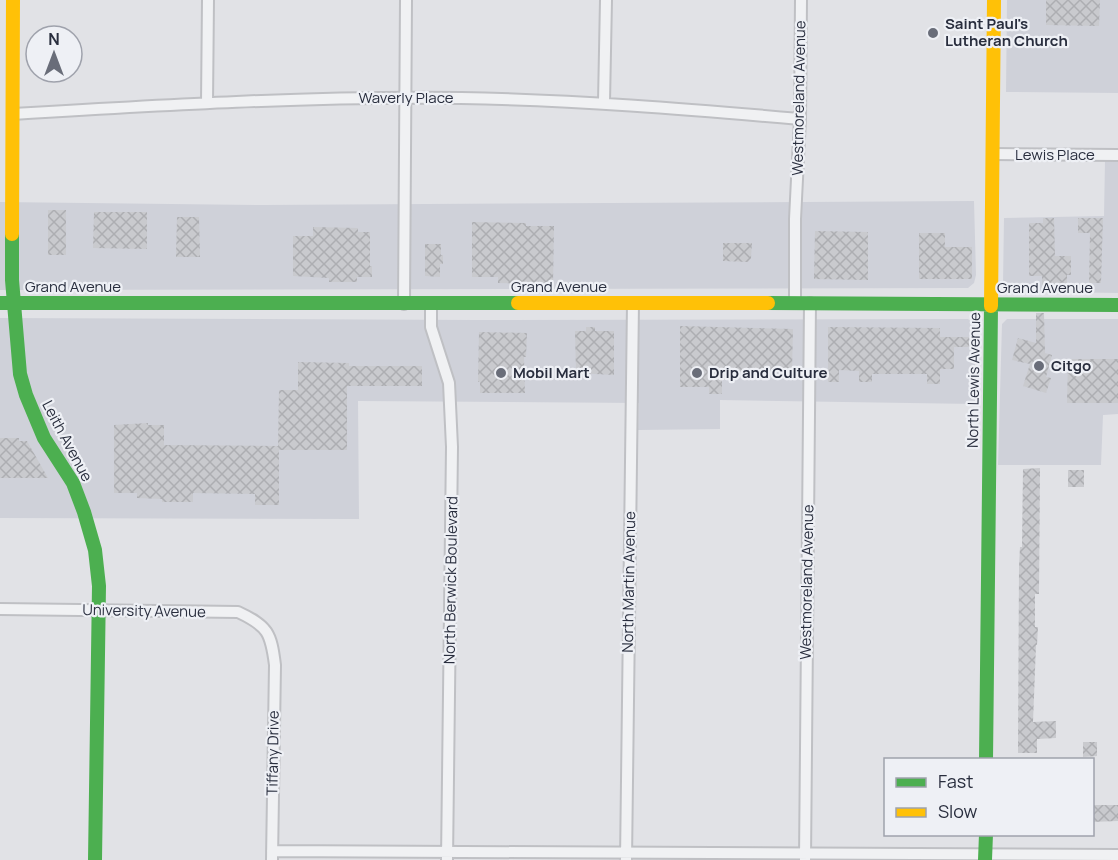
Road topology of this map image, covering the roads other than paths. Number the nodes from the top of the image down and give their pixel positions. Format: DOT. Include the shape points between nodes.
graph roads {
  1 [pos="14,0"];
  2 [pos="208,0"];
  3 [pos="406,0"];
  4 [pos="606,0"];
  5 [pos="801,0"];
  6 [pos="994,0"];
  7 [pos="405,98"];
  8 [pos="604,102"];
  9 [pos="207,103"];
  10 [pos="13,114"];
  11 [pos="800,119"];
  12 [pos="993,154"];
  13 [pos="1118,155"];
  14 [pos="7,303"];
  15 [pos="633,303"];
  16 [pos="795,303"];
  17 [pos="810,303"];
  18 [pos="404,304"];
  19 [pos="431,304"];
  20 [pos="991,304"];
  21 [pos="1118,305"];
  22 [pos="0,609"];
  23 [pos="98,610"];
  24 [pos="272,645"];
  25 [pos="986,758"];
  26 [pos="986,836"];
  27 [pos="1118,855"];
  28 [pos="272,856"];
  29 [pos="447,856"];
  30 [pos="626,856"];
  31 [pos="805,857"];
  32 [pos="985,857"];
  33 [pos="95,860"];
  1 -- 10 [label="main road, Leith Avenue"];
  2 -- 9 [label="street"];
  3 -- 7 [label="street"];
  4 -- 8 [label="street"];
  5 -- 11 [label="street, Westmoreland Avenue"];
  6 -- 12 [label="main road, North Lewis Avenue"];
  7 -- 8 [label="street, Waverly Place"];
  7 -- 9 [label="street, Waverly Place"];
  7 -- 18 [label="street"];
  8 -- 11 [label="street, Waverly Place"];
  9 -- 10 [label="street, Waverly Place"];
  10 -- 14 [label="main road, Leith Avenue" via="12,260"];
  11 -- 16 [label="street, Westmoreland Avenue"];
  12 -- 13 [label="street, Lewis Place"];
  12 -- 20 [label="main road, North Lewis Avenue"];
  14 -- 18 [label="main road, Grand Avenue"];
  14 -- 23 [label="main road, Leith Avenue" via="26,395 44,438 73,483 84,512 95,550"];
  15 -- 16 [label="main road, Grand Avenue"];
  15 -- 19 [label="main road, Grand Avenue"];
  15 -- 30 [label="street, North Martin Avenue"];
  16 -- 17 [label="main road, Grand Avenue"];
  17 -- 20 [label="main road, Grand Avenue"];
  17 -- 31 [label="street, Westmoreland Avenue"];
  18 -- 19 [label="main road, Grand Avenue"];
  19 -- 29 [label="street, North Berwick Boulevard" via="431,327 449,383 452,447"];
  20 -- 21 [label="main road, Grand Avenue"];
  20 -- 25 [label="main road, North Lewis Avenue"];
  22 -- 23 [label="street, University Avenue"];
  23 -- 24 [label="street, University Avenue" via="238,612 267,631"];
  23 -- 33 [label="main road, Leith Avenue"];
  24 -- 28 [label="street, Tiffany Drive"];
  26 -- 32 [label="main road"];
  27 -- 32 [label="street"];
  28 -- 29 [label="street"];
  29 -- 30 [label="street"];
  30 -- 31 [label="street"];
  31 -- 32 [label="street"];
}
